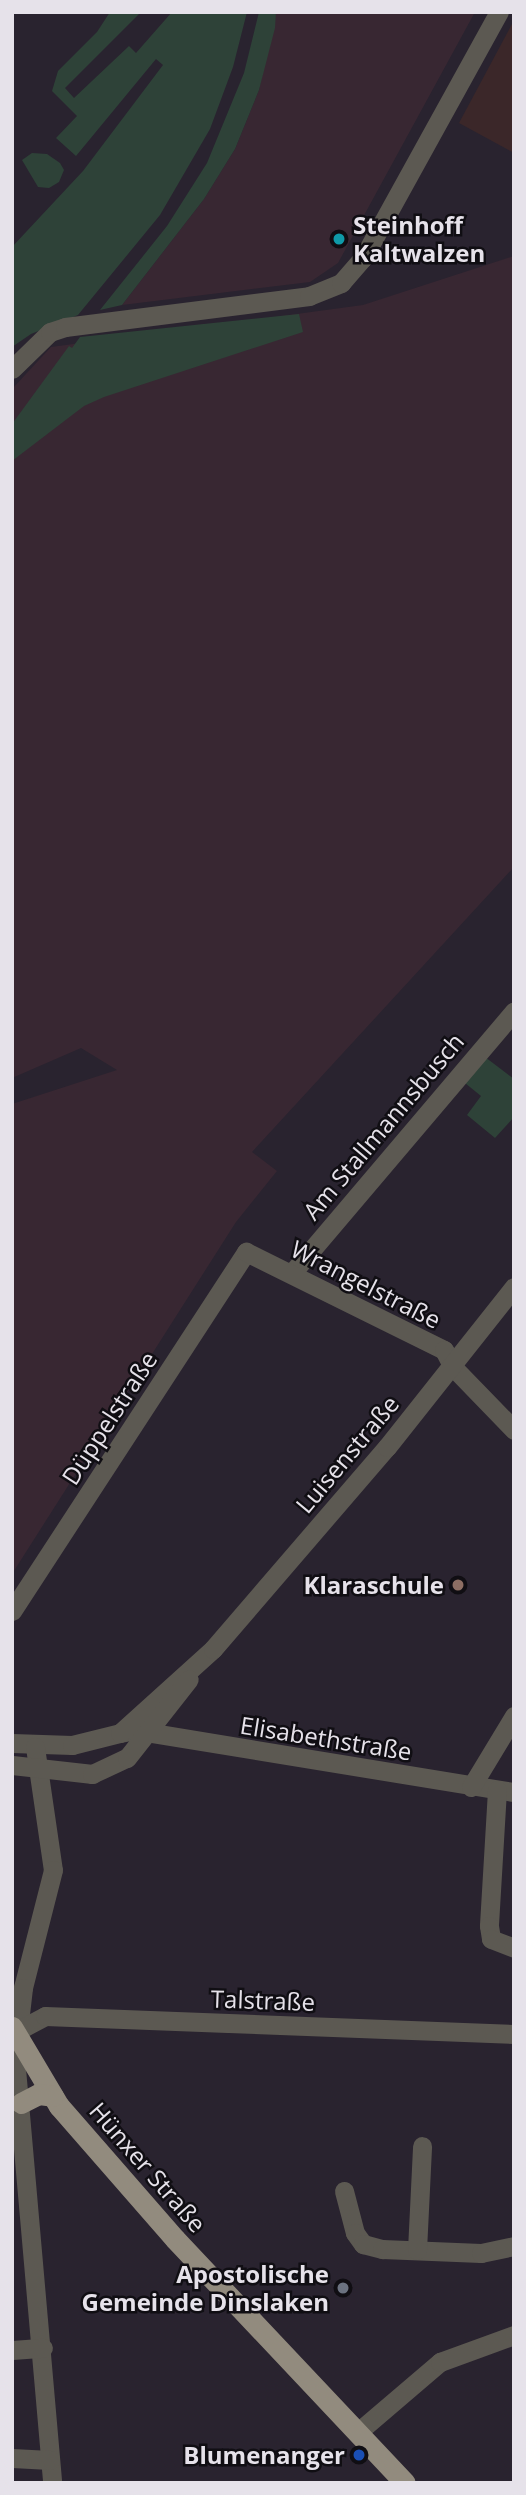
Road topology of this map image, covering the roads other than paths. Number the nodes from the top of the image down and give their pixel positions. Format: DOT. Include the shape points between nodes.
graph roads {
  1 [pos="499,12"];
  2 [pos="12,369"];
  3 [pos="514,1011"];
  4 [pos="246,1252"];
  5 [pos="292,1273"];
  6 [pos="514,1287"];
  7 [pos="452,1366"];
  8 [pos="514,1430"];
  9 [pos="12,1611"];
  10 [pos="213,1649"];
  11 [pos="514,1716"];
  12 [pos="120,1733"];
  13 [pos="147,1735"];
  14 [pos="12,1743"];
  15 [pos="35,1746"];
  16 [pos="12,1765"];
  17 [pos="36,1769"];
  18 [pos="471,1787"];
  19 [pos="505,1791"];
  20 [pos="514,1948"];
  21 [pos="23,1988"];
  22 [pos="45,2016"];
  23 [pos="14,2030"];
  24 [pos="514,2034"];
  25 [pos="53,2096"];
  26 [pos="21,2103"];
  27 [pos="422,2146"];
  28 [pos="344,2190"];
  29 [pos="21,2218"];
  30 [pos="514,2246"];
  31 [pos="417,2250"];
  32 [pos="514,2335"];
  33 [pos="43,2348"];
  34 [pos="12,2350"];
  35 [pos="358,2432"];
  36 [pos="12,2458"];
  37 [pos="50,2460"];
  38 [pos="52,2483"];
  39 [pos="405,2483"];
  1 -- 2 [label="street" via="363,258 341,283 309,296 65,327 50,332"];
  3 -- 5 [label="street, Am Stallmannsbusch"];
  4 -- 5 [label="street, Wrangelstraße"];
  4 -- 9 [label="street, Düppelstraße"];
  5 -- 7 [label="street, Wrangelstraße" via="444,1350"];
  6 -- 7 [label="street, Luisenstraße"];
  7 -- 8 [label="street, Wrangelstraße"];
  7 -- 10 [label="street, Luisenstraße"];
  10 -- 12 [label="street, Luisenstraße"];
  10 -- 13 [label="street, Luisenstraße"];
  11 -- 18 [label="street"];
  12 -- 13 [label="street, Luisenstraße" via="134,1730"];
  12 -- 15 [label="street, Luisenstraße" via="72,1745"];
  13 -- 17 [label="street, Luisenstraße" via="127,1758 92,1774"];
  13 -- 18 [label="street, Elisabethstraße"];
  14 -- 15 [label="street, Luisenstraße"];
  15 -- 17 [label="street"];
  16 -- 17 [label="street, Luisenstraße"];
  17 -- 21 [label="street" via="53,1870"];
  18 -- 19 [label="street, Elisabethstraße"];
  19 -- 20 [label="street, Elisabethstraße" via="489,1926 491,1939"];
  21 -- 22 [label="street" via="34,2009"];
  21 -- 23 [label="street"];
  22 -- 23 [label="street"];
  22 -- 24 [label="street, Talstraße"];
  23 -- 25 [label="main road, Hünxer Straße"];
  23 -- 26 [label="street"];
  25 -- 26 [label="main road" via="39,2094"];
  25 -- 35 [label="main road, Hünxer Straße" via="175,2238"];
  26 -- 29 [label="street"];
  27 -- 31 [label="street"];
  28 -- 31 [label="street" via="355,2233 363,2244"];
  29 -- 33 [label="street"];
  30 -- 31 [label="street" via="481,2253"];
  32 -- 35 [label="street" via="440,2362"];
  33 -- 34 [label="street"];
  33 -- 37 [label="street"];
  35 -- 39 [label="main road, Hünxer Straße"];
  36 -- 37 [label="street"];
  37 -- 38 [label="street"];
}
